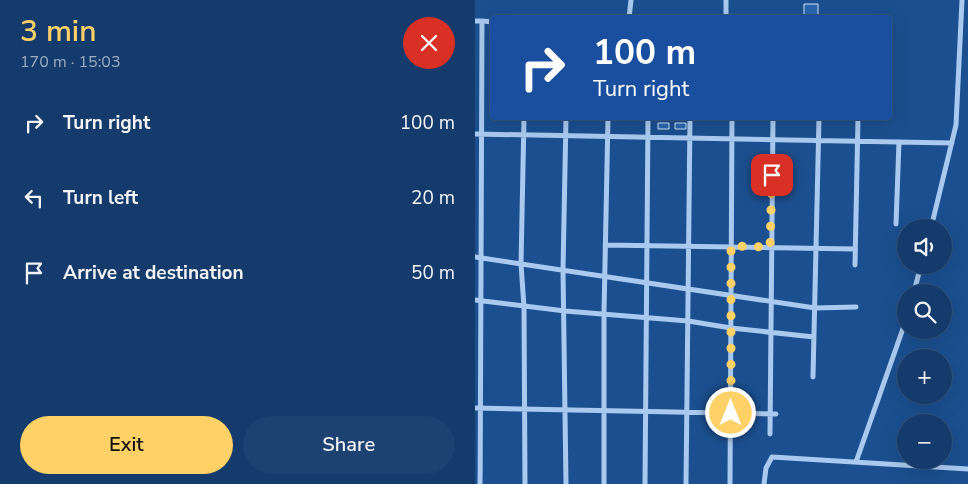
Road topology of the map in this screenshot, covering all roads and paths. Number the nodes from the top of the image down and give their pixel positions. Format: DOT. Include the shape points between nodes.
graph roads {
  1 [pos="631,0"];
  2 [pos="726,0"];
  3 [pos="962,0"];
  4 [pos="629,15"];
  5 [pos="726,15"];
  6 [pos="475,21"];
  7 [pos="482,21"];
  8 [pos="490,22"];
  9 [pos="524,120"];
  10 [pos="565,120"];
  11 [pos="608,120"];
  12 [pos="648,120"];
  13 [pos="690,120"];
  14 [pos="732,120"];
  15 [pos="773,120"];
  16 [pos="819,120"];
  17 [pos="858,120"];
  18 [pos="478,134"];
  19 [pos="524,135"];
  20 [pos="565,136"];
  21 [pos="608,136"];
  22 [pos="647,137"];
  23 [pos="690,138"];
  24 [pos="732,139"];
  25 [pos="773,140"];
  26 [pos="818,140"];
  27 [pos="857,141"];
  28 [pos="899,142"];
  29 [pos="952,143"];
  30 [pos="933,219"];
  31 [pos="896,224"];
  32 [pos="605,245"];
  33 [pos="647,245"];
  34 [pos="689,246"];
  35 [pos="731,246"];
  36 [pos="770,247"];
  37 [pos="816,248"];
  38 [pos="855,249"];
  39 [pos="477,257"];
  40 [pos="521,264"];
  41 [pos="855,266"];
  42 [pos="563,270"];
  43 [pos="605,276"];
  44 [pos="646,282"];
  45 [pos="689,289"];
  46 [pos="731,295"];
  47 [pos="475,300"];
  48 [pos="482,301"];
  49 [pos="770,301"];
  50 [pos="524,307"];
  51 [pos="856,307"];
  52 [pos="815,308"];
  53 [pos="565,311"];
  54 [pos="604,313"];
  55 [pos="646,318"];
  56 [pos="688,321"];
  57 [pos="731,328"];
  58 [pos="770,332"];
  59 [pos="814,337"];
  60 [pos="899,339"];
  61 [pos="813,377"];
  62 [pos="478,408"];
  63 [pos="525,409"];
  64 [pos="566,410"];
  65 [pos="604,410"];
  66 [pos="645,411"];
  67 [pos="687,412"];
  68 [pos="731,413"];
  69 [pos="773,414"];
  70 [pos="770,434"];
  71 [pos="856,462"];
  72 [pos="968,468"];
  73 [pos="480,484"];
  74 [pos="525,484"];
  75 [pos="566,484"];
  76 [pos="604,484"];
  77 [pos="645,484"];
  78 [pos="685,484"];
  79 [pos="730,484"];
  80 [pos="764,484"];
  1 -- 4 [label="street"];
  2 -- 5 [label="street"];
  3 -- 29 [label="street" via="956,125"];
  6 -- 7 [label="street"];
  7 -- 8 [label="street"];
  7 -- 18 [label="street"];
  9 -- 19 [label="street"];
  10 -- 20 [label="street"];
  11 -- 21 [label="street"];
  12 -- 22 [label="street"];
  13 -- 23 [label="street"];
  14 -- 24 [label="street"];
  15 -- 25 [label="street"];
  16 -- 26 [label="street"];
  17 -- 27 [label="street"];
  18 -- 19 [label="street"];
  18 -- 39 [label="street"];
  19 -- 20 [label="street"];
  19 -- 40 [label="street"];
  20 -- 21 [label="street"];
  20 -- 42 [label="street"];
  21 -- 22 [label="street"];
  21 -- 32 [label="street"];
  22 -- 23 [label="street"];
  22 -- 33 [label="street"];
  23 -- 24 [label="street"];
  23 -- 34 [label="street"];
  24 -- 25 [label="street"];
  24 -- 35 [label="street"];
  25 -- 26 [label="street"];
  25 -- 36 [label="street"];
  26 -- 27 [label="street"];
  26 -- 37 [label="street"];
  27 -- 28 [label="street"];
  27 -- 38 [label="street"];
  28 -- 29 [label="street"];
  28 -- 31 [label="street"];
  29 -- 30 [label="street"];
  32 -- 33 [label="street"];
  32 -- 43 [label="street"];
  33 -- 34 [label="street"];
  33 -- 44 [label="street"];
  34 -- 35 [label="street"];
  34 -- 45 [label="street"];
  35 -- 36 [label="street"];
  35 -- 46 [label="street"];
  36 -- 37 [label="street"];
  36 -- 49 [label="street"];
  37 -- 38 [label="street"];
  37 -- 52 [label="street"];
  38 -- 41 [label="street"];
  39 -- 40 [label="street"];
  39 -- 48 [label="street"];
  40 -- 42 [label="street"];
  40 -- 50 [label="street"];
  42 -- 43 [label="street"];
  42 -- 53 [label="street"];
  43 -- 44 [label="street"];
  43 -- 54 [label="street"];
  44 -- 45 [label="street"];
  44 -- 55 [label="street"];
  45 -- 46 [label="street"];
  45 -- 56 [label="street"];
  46 -- 49 [label="street"];
  46 -- 57 [label="street"];
  47 -- 48 [label="street"];
  48 -- 50 [label="street"];
  48 -- 62 [label="street"];
  49 -- 52 [label="street"];
  49 -- 58 [label="street"];
  50 -- 53 [label="street"];
  50 -- 63 [label="street"];
  51 -- 52 [label="street"];
  52 -- 59 [label="street"];
  53 -- 54 [label="street"];
  53 -- 64 [label="street"];
  54 -- 55 [label="street"];
  54 -- 65 [label="street"];
  55 -- 56 [label="street"];
  55 -- 66 [label="street"];
  56 -- 57 [label="street"];
  56 -- 67 [label="street"];
  57 -- 58 [label="street"];
  57 -- 68 [label="street"];
  58 -- 59 [label="street"];
  58 -- 69 [label="street"];
  59 -- 61 [label="street"];
  60 -- 71 [label="street"];
  62 -- 63 [label="street"];
  62 -- 73 [label="street"];
  63 -- 64 [label="street"];
  63 -- 74 [label="street"];
  64 -- 65 [label="street"];
  64 -- 75 [label="street"];
  65 -- 66 [label="street"];
  65 -- 76 [label="street"];
  66 -- 67 [label="street"];
  66 -- 77 [label="street"];
  67 -- 68 [label="street"];
  67 -- 78 [label="street"];
  68 -- 69 [label="street"];
  68 -- 79 [label="street"];
  69 -- 70 [label="street"];
  71 -- 72 [label="street"];
  71 -- 80 [label="street" via="772,457 766,468"];
}
